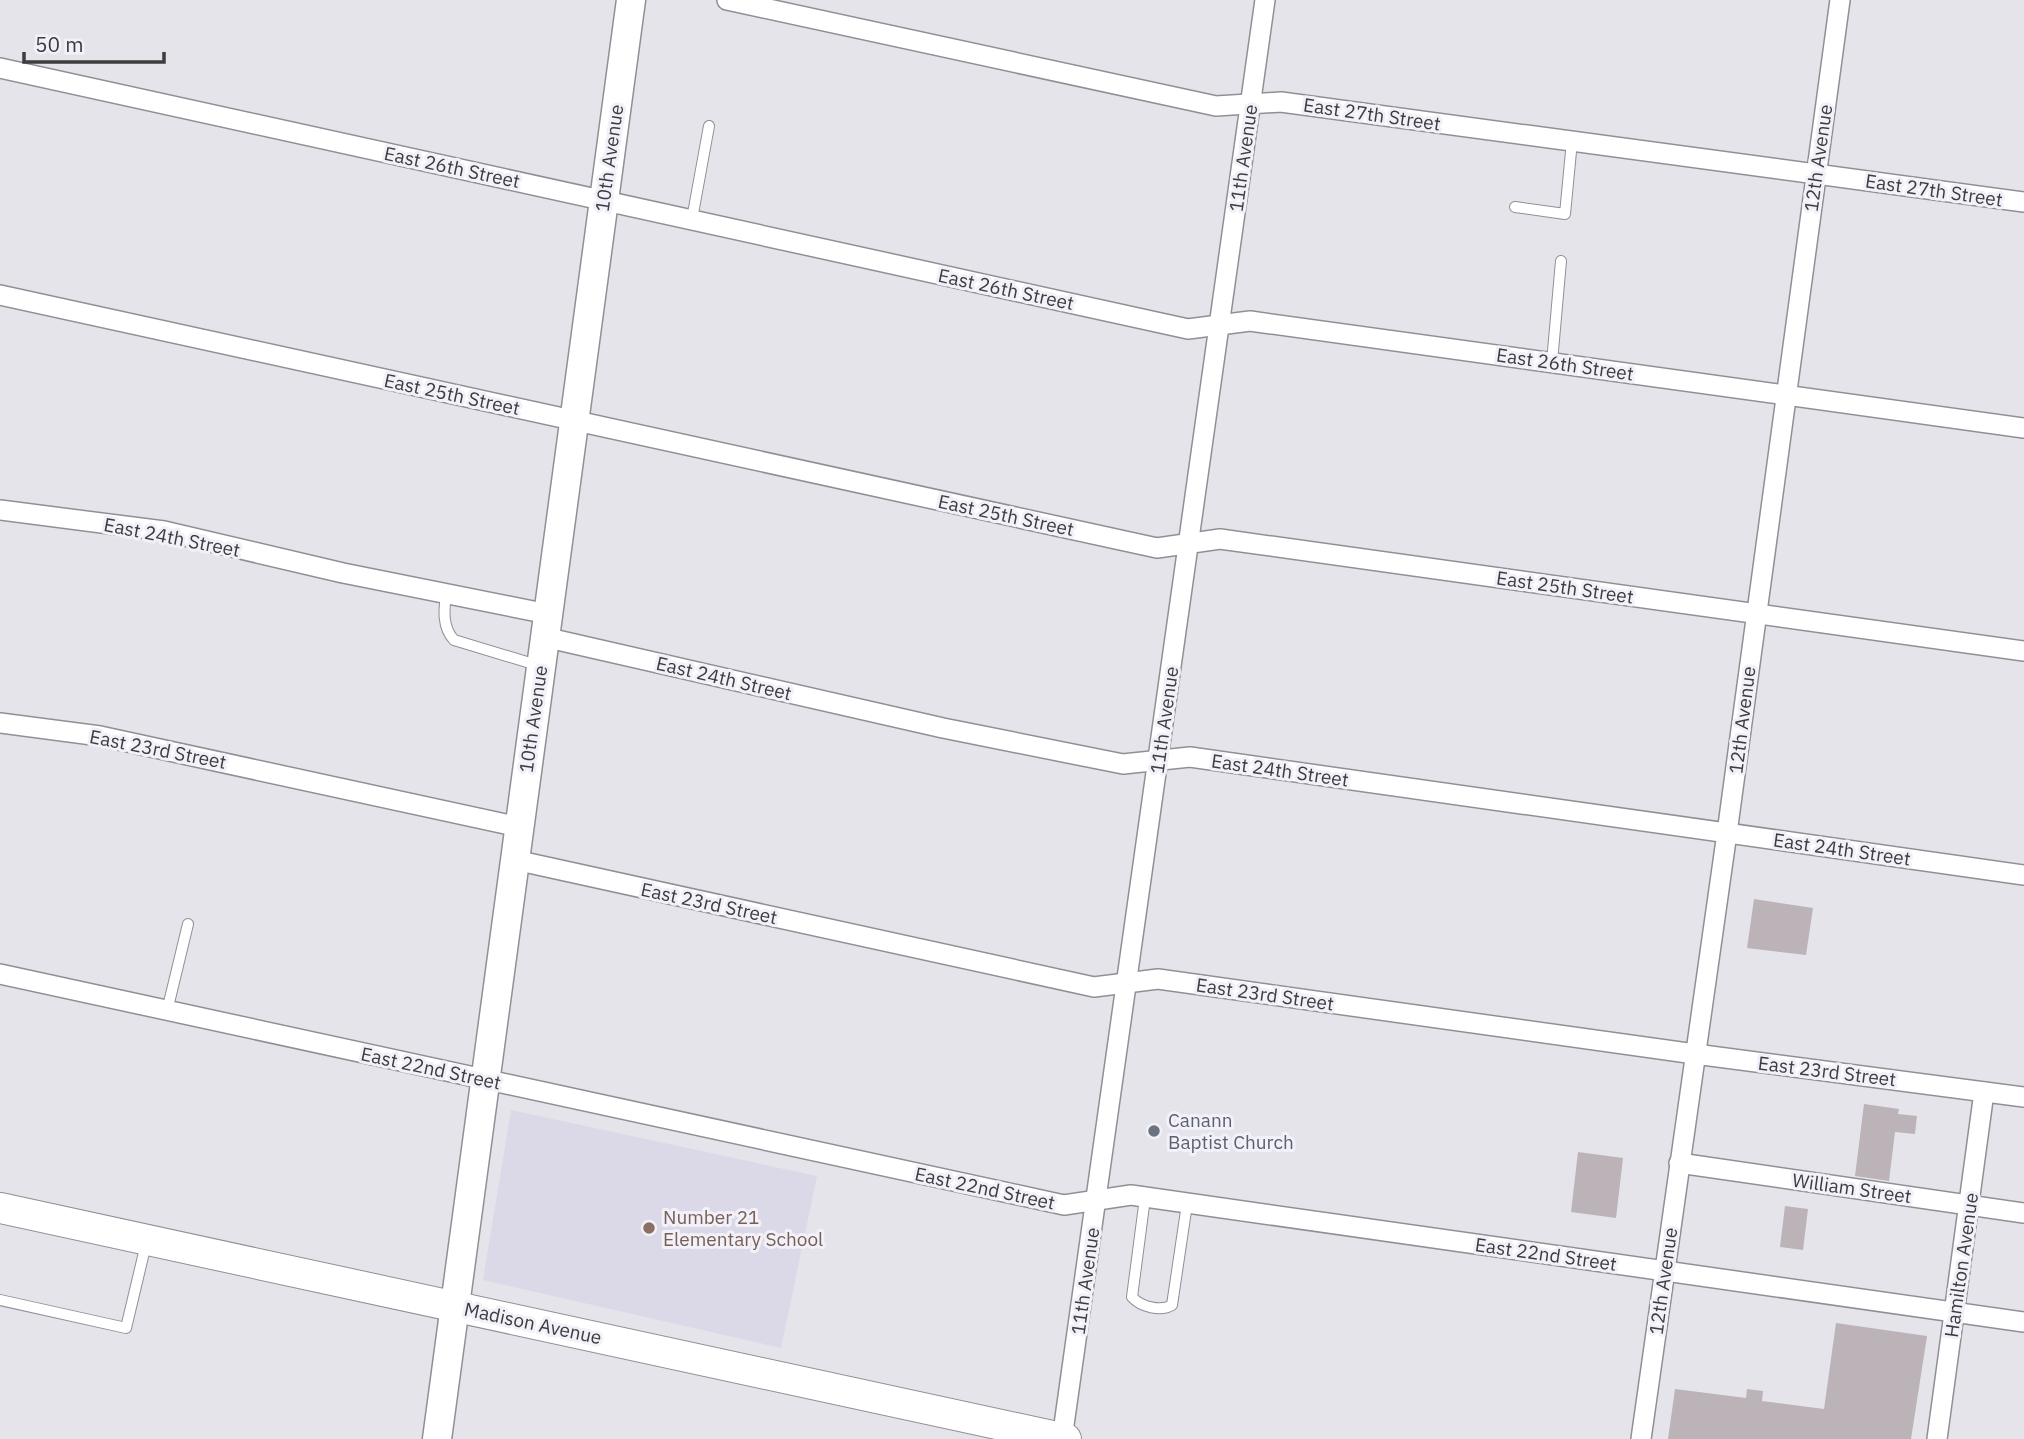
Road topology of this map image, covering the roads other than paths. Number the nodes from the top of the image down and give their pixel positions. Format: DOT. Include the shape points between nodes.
graph roads {
  1 [pos="631,0"];
  2 [pos="727,0"];
  3 [pos="1265,0"];
  4 [pos="1840,0"];
  5 [pos="0,68"];
  6 [pos="1251,104"];
  7 [pos="709,125"];
  8 [pos="1572,141"];
  9 [pos="1816,173"];
  10 [pos="603,200"];
  11 [pos="2024,202"];
  12 [pos="1515,207"];
  13 [pos="692,219"];
  14 [pos="1561,261"];
  15 [pos="0,295"];
  16 [pos="1220,325"];
  17 [pos="1552,362"];
  18 [pos="1786,394"];
  19 [pos="574,420"];
  20 [pos="2024,428"];
  21 [pos="0,510"];
  22 [pos="1189,542"];
  23 [pos="446,594"];
  24 [pos="1756,614"];
  25 [pos="546,626"];
  26 [pos="2024,651"];
  27 [pos="540,666"];
  28 [pos="0,723"];
  29 [pos="1158,760"];
  30 [pos="519,827"];
  31 [pos="1727,833"];
  32 [pos="515,860"];
  33 [pos="2024,875"];
  34 [pos="188,924"];
  35 [pos="0,974"];
  36 [pos="1127,983"];
  37 [pos="167,1011"];
  38 [pos="1695,1054"];
  39 [pos="485,1080"];
  40 [pos="1984,1092"];
  41 [pos="2024,1097"];
  42 [pos="1679,1163"];
  43 [pos="1145,1198"];
  44 [pos="1096,1200"];
  45 [pos="1187,1204"];
  46 [pos="1969,1205"];
  47 [pos="0,1209"];
  48 [pos="2024,1213"];
  49 [pos="147,1240"];
  50 [pos="1664,1271"];
  51 [pos="0,1300"];
  52 [pos="454,1307"];
  53 [pos="1954,1312"];
  54 [pos="2024,1322"];
  55 [pos="437,1439"];
  56 [pos="1063,1439"];
  57 [pos="1641,1439"];
  58 [pos="1937,1439"];
  1 -- 10 [label="main road, 10th Avenue"];
  2 -- 6 [label="street, East 27th Street" via="1216,106"];
  3 -- 6 [label="street, 11th Avenue"];
  4 -- 9 [label="street, 12th Avenue"];
  5 -- 10 [label="street, East 26th Street"];
  6 -- 8 [label="street, East 27th Street" via="1281,102"];
  6 -- 16 [label="street, 11th Avenue"];
  7 -- 13 [label="lane"];
  8 -- 9 [label="street, East 27th Street"];
  8 -- 12 [label="lane" via="1565,214"];
  9 -- 11 [label="street, East 27th Street"];
  9 -- 18 [label="street, 12th Avenue"];
  10 -- 13 [label="street, East 26th Street"];
  10 -- 19 [label="main road, 10th Avenue"];
  13 -- 16 [label="street, East 26th Street" via="1188,329"];
  14 -- 17 [label="lane"];
  15 -- 19 [label="street, East 25th Street"];
  16 -- 17 [label="street, East 26th Street" via="1250,321"];
  16 -- 22 [label="street, 11th Avenue"];
  17 -- 18 [label="street, East 26th Street"];
  18 -- 20 [label="street, East 26th Street"];
  18 -- 24 [label="street, 12th Avenue"];
  19 -- 22 [label="street, East 25th Street" via="1157,548"];
  19 -- 25 [label="main road, 10th Avenue"];
  21 -- 23 [label="street, East 24th Street" via="164,531"];
  22 -- 24 [label="street, East 25th Street" via="1220,539"];
  22 -- 29 [label="street, 11th Avenue"];
  23 -- 25 [label="street, East 24th Street"];
  23 -- 27 [label="lane" via="444,615 454,640"];
  24 -- 26 [label="street, East 25th Street"];
  24 -- 31 [label="street, 12th Avenue"];
  25 -- 27 [label="main road, 10th Avenue"];
  25 -- 29 [label="street, East 24th Street" via="943,728 1123,764"];
  27 -- 30 [label="main road, 10th Avenue"];
  28 -- 30 [label="street, East 23rd Street" via="100,736"];
  29 -- 31 [label="street, East 24th Street" via="1190,757"];
  29 -- 36 [label="street, 11th Avenue"];
  30 -- 32 [label="main road, 10th Avenue"];
  31 -- 33 [label="street, East 24th Street"];
  31 -- 38 [label="street, 12th Avenue"];
  32 -- 36 [label="street, East 23rd Street" via="1094,987"];
  32 -- 39 [label="main road, 10th Avenue"];
  34 -- 37 [label="lane"];
  35 -- 37 [label="street, East 22nd Street"];
  36 -- 38 [label="street, East 23rd Street" via="1158,979"];
  36 -- 44 [label="street, 11th Avenue"];
  37 -- 39 [label="street, East 22nd Street"];
  38 -- 40 [label="street, East 23rd Street"];
  38 -- 42 [label="street, 12th Avenue"];
  39 -- 44 [label="street, East 22nd Street" via="1064,1205"];
  39 -- 52 [label="main road, 10th Avenue"];
  40 -- 41 [label="street, East 23rd Street"];
  40 -- 46 [label="street, Hamilton Avenue"];
  42 -- 46 [label="street, William Street"];
  42 -- 50 [label="street, 12th Avenue"];
  43 -- 44 [label="street, East 22nd Street" via="1130,1195"];
  43 -- 45 [label="street, East 22nd Street"];
  43 -- 45 [label="lane" via="1132,1297 1160,1309 1172,1305"];
  44 -- 56 [label="street, 11th Avenue"];
  45 -- 50 [label="street, East 22nd Street"];
  46 -- 48 [label="street, William Street"];
  46 -- 53 [label="street, Hamilton Avenue"];
  47 -- 49 [label="main road, Madison Avenue"];
  49 -- 51 [label="lane" via="126,1328"];
  49 -- 52 [label="main road, Madison Avenue"];
  50 -- 53 [label="street, East 22nd Street"];
  50 -- 57 [label="street, 12th Avenue"];
  52 -- 55 [label="main road, 10th Avenue"];
  52 -- 56 [label="main road, Madison Avenue"];
  53 -- 54 [label="street, East 22nd Street"];
  53 -- 58 [label="street, Hamilton Avenue"];
}
